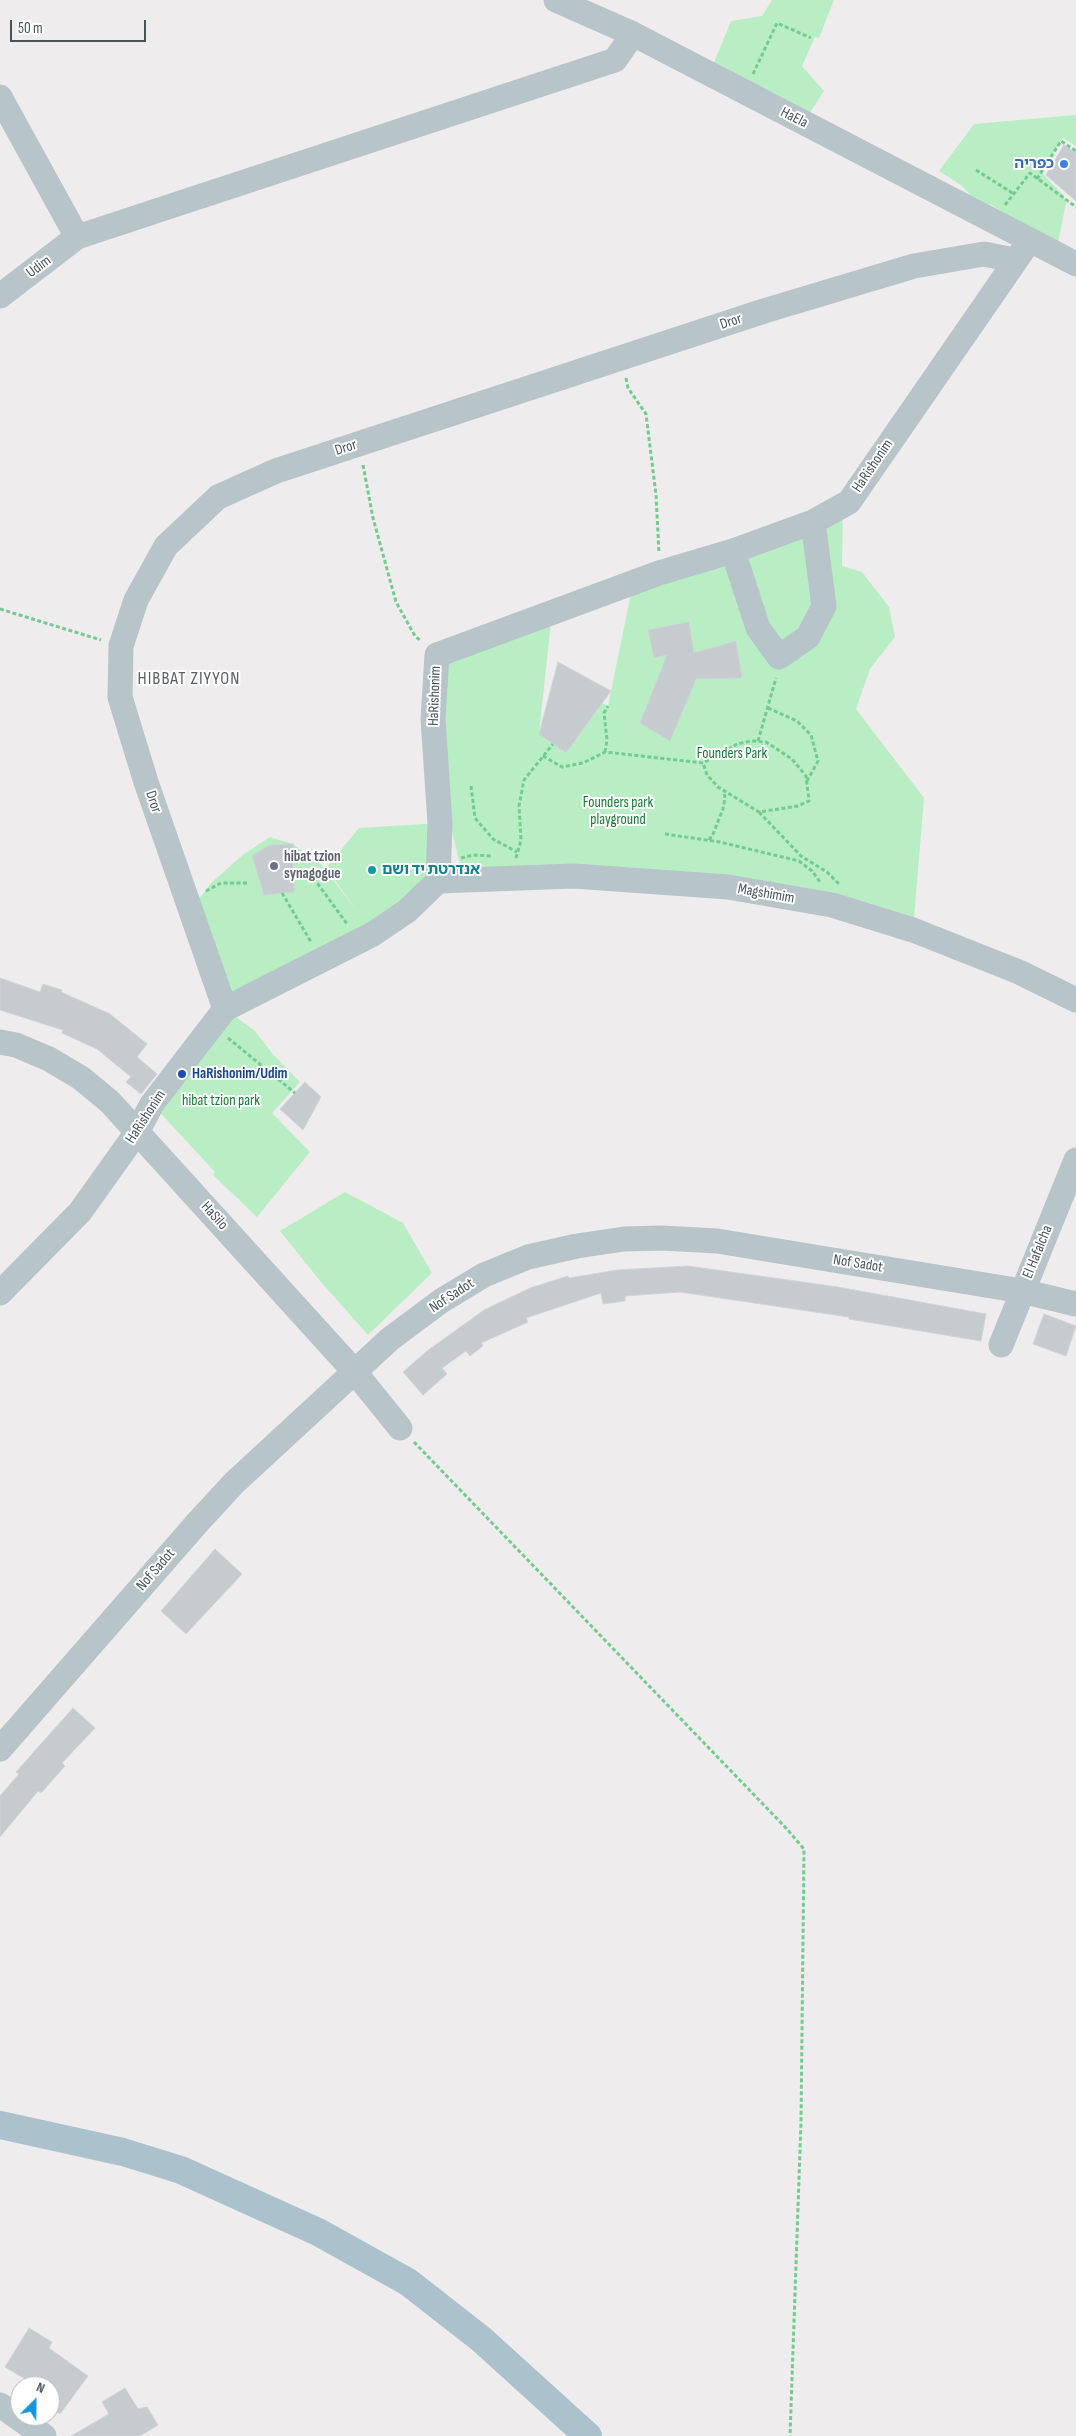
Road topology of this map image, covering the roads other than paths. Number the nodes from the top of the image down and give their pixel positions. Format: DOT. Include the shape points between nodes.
graph roads {
  1 [pos="556,0"];
  2 [pos="633,34"];
  3 [pos="0,97"];
  4 [pos="77,238"];
  5 [pos="1030,240"];
  6 [pos="1014,260"];
  7 [pos="1076,264"];
  8 [pos="0,296"];
  9 [pos="813,522"];
  10 [pos="733,551"];
  11 [pos="438,881"];
  12 [pos="1076,1000"];
  13 [pos="218,1017"];
  14 [pos="0,1042"];
  15 [pos="137,1132"];
  16 [pos="1076,1160"];
  17 [pos="1022,1291"];
  18 [pos="0,1293"];
  19 [pos="1076,1304"];
  20 [pos="1001,1346"];
  21 [pos="354,1371"];
  22 [pos="400,1428"];
  23 [pos="0,1748"];
  24 [pos="0,2125"];
  25 [pos="0,2405"];
  26 [pos="44,2436"];
  27 [pos="588,2436"];
  1 -- 2 [label="street, HaEla"];
  2 -- 4 [label="street, Udim" via="615,60"];
  2 -- 5 [label="street, HaEla"];
  3 -- 4 [label="street"];
  4 -- 8 [label="street, Udim"];
  5 -- 6 [label="street, HaRishonim"];
  5 -- 7 [label="street, HaEla"];
  6 -- 9 [label="street, HaRishonim" via="849,502"];
  6 -- 13 [label="street, Dror" via="984,254 914,266 764,311 276,471 218,497 166,546 136,600 121,646 120,697 190,907"];
  9 -- 10 [label="street, HaRishonim"];
  9 -- 10 [label="street" via="824,606 808,637 780,657 758,628"];
  10 -- 11 [label="street, HaRishonim" via="660,573 437,655 433,719 440,823"];
  11 -- 12 [label="street, Magshimim" via="574,876 728,887 832,905 913,930 1019,972"];
  11 -- 13 [label="street, HaRishonim" via="407,911 359,941"];
  13 -- 15 [label="street, HaRishonim" via="152,1104"];
  14 -- 15 [label="street, HaSilo" via="49,1059 81,1078 110,1102"];
  15 -- 18 [label="street, HaRishonim" via="80,1212"];
  15 -- 21 [label="street, HaSilo"];
  16 -- 17 [label="street, El Hafalcha"];
  17 -- 19 [label="street, Nof Sadot"];
  17 -- 20 [label="street, El Hafalcha"];
  17 -- 21 [label="street, Nof Sadot" via="717,1241 624,1239 528,1257 484,1275 434,1306"];
  21 -- 22 [label="street, HaSilo"];
  21 -- 23 [label="street, Nof Sadot" via="234,1483"];
  24 -- 27 [label="main road" via="123,2152 181,2170 333,2241 408,2282 481,2339"];
  25 -- 26 [label="street"];
}
